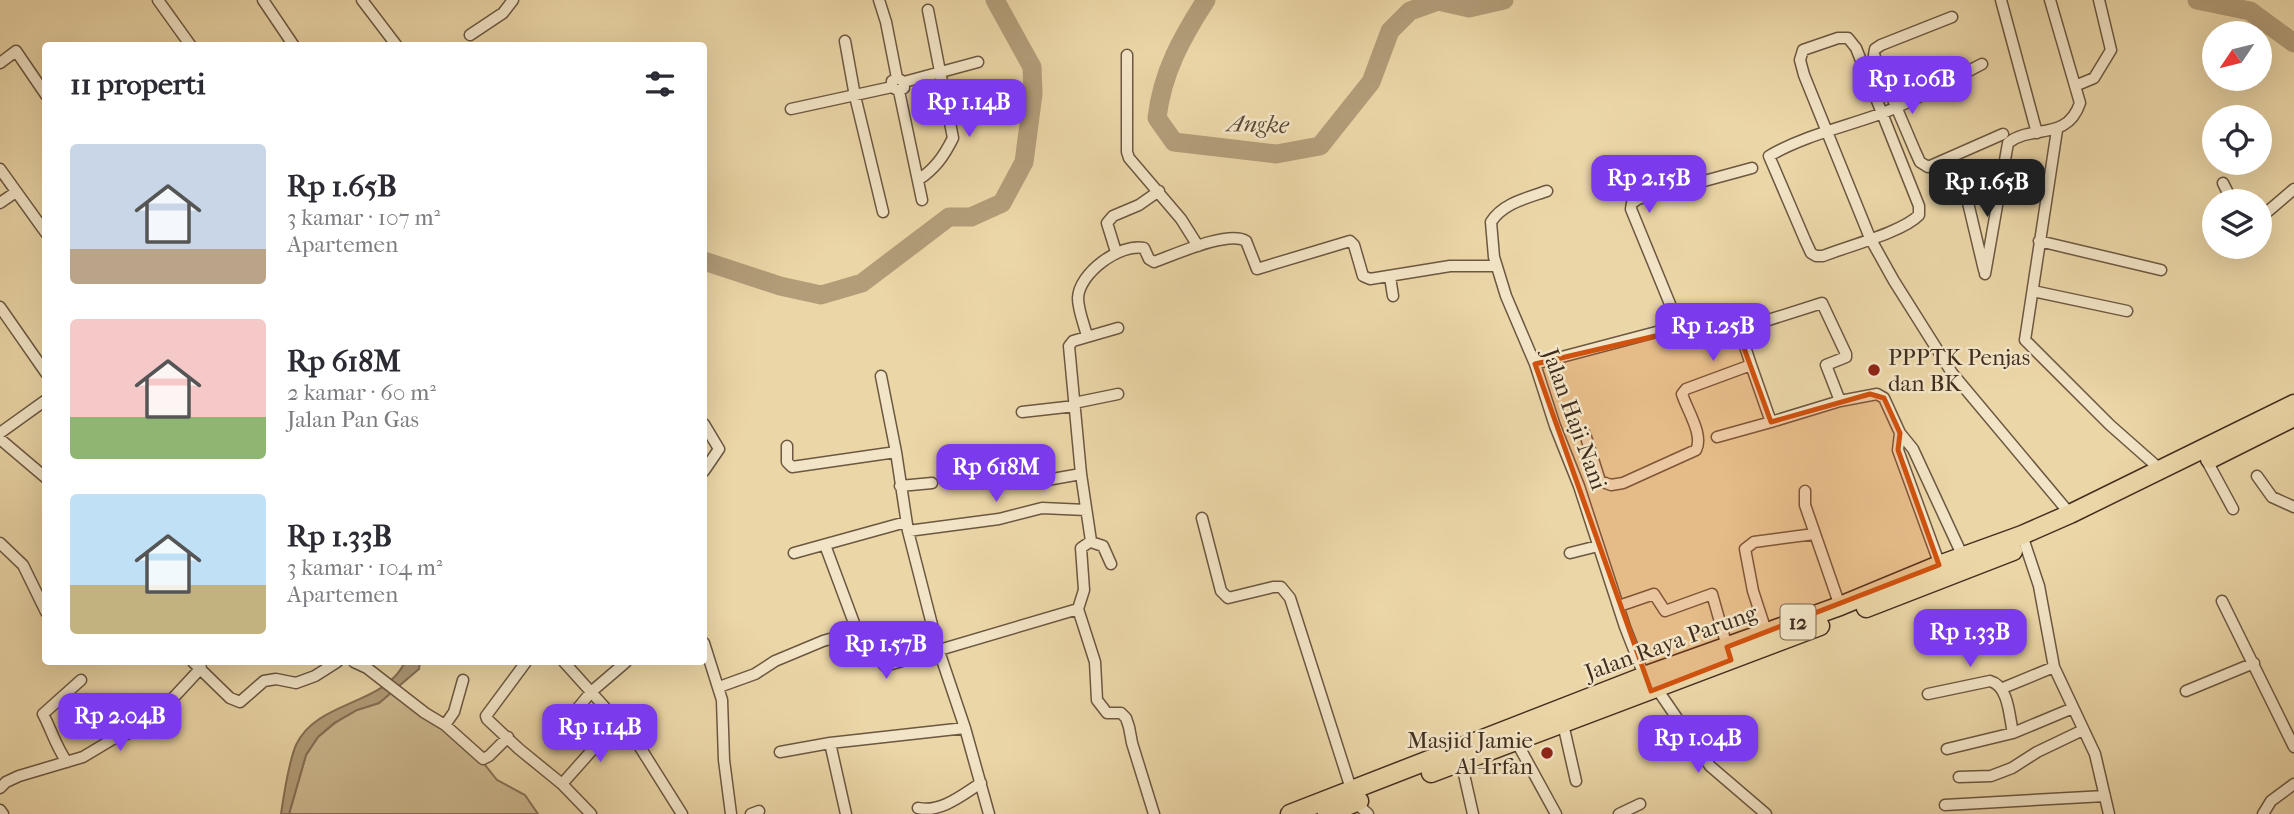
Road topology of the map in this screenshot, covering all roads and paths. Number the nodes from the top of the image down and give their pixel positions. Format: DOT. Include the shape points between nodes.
graph roads {
  1 [pos="158,0"];
  2 [pos="262,0"];
  3 [pos="362,0"];
  4 [pos="513,0"];
  5 [pos="2001,0"];
  6 [pos="2050,0"];
  7 [pos="2099,0"];
  8 [pos="879,1"];
  9 [pos="928,10"];
  10 [pos="1952,17"];
  11 [pos="470,35"];
  12 [pos="845,41"];
  13 [pos="188,42"];
  14 [pos="292,42"];
  15 [pos="394,42"];
  16 [pos="1127,55"];
  17 [pos="978,62"];
  18 [pos="0,63"];
  19 [pos="1982,64"];
  20 [pos="940,72"];
  21 [pos="898,84"];
  22 [pos="2075,86"];
  23 [pos="42,89"];
  24 [pos="855,96"];
  25 [pos="987,105"];
  26 [pos="1896,107"];
  27 [pos="791,109"];
  28 [pos="948,113"];
  29 [pos="1880,114"];
  30 [pos="965,115"];
  31 [pos="2057,130"];
  32 [pos="1827,132"];
  33 [pos="2037,133"];
  34 [pos="2003,134"];
  35 [pos="953,138"];
  36 [pos="1752,168"];
  37 [pos="0,169"];
  38 [pos="2003,170"];
  39 [pos="918,180"];
  40 [pos="2223,183"];
  41 [pos="2226,189"];
  42 [pos="2294,189"];
  43 [pos="1159,191"];
  44 [pos="1547,191"];
  45 [pos="16,192"];
  46 [pos="922,200"];
  47 [pos="0,203"];
  48 [pos="2272,208"];
  49 [pos="883,212"];
  50 [pos="42,228"];
  51 [pos="1870,238"];
  52 [pos="2039,241"];
  53 [pos="1198,246"];
  54 [pos="1116,252"];
  55 [pos="1496,266"];
  56 [pos="2161,270"];
  57 [pos="1390,277"];
  58 [pos="2033,291"];
  59 [pos="1393,296"];
  60 [pos="0,307"];
  61 [pos="2127,311"];
  62 [pos="1679,326"];
  63 [pos="1118,328"];
  64 [pos="1740,329"];
  65 [pos="1087,336"];
  66 [pos="1535,364"];
  67 [pos="1751,365"];
  68 [pos="42,367"];
  69 [pos="881,376"];
  70 [pos="1118,394"];
  71 [pos="1840,401"];
  72 [pos="42,403"];
  73 [pos="2294,404"];
  74 [pos="1075,405"];
  75 [pos="1022,412"];
  76 [pos="2294,417"];
  77 [pos="1771,422"];
  78 [pos="707,429"];
  79 [pos="0,433"];
  80 [pos="1900,433"];
  81 [pos="1585,434"];
  82 [pos="1717,437"];
  83 [pos="2242,437"];
  84 [pos="0,439"];
  85 [pos="787,446"];
  86 [pos="896,452"];
  87 [pos="2207,461"];
  88 [pos="707,467"];
  89 [pos="1921,468"];
  90 [pos="2161,470"];
  91 [pos="1906,471"];
  92 [pos="993,473"];
  93 [pos="1082,474"];
  94 [pos="42,475"];
  95 [pos="2258,477"];
  96 [pos="932,483"];
  97 [pos="901,486"];
  98 [pos="1805,491"];
  99 [pos="2294,507"];
  100 [pos="2233,509"];
  101 [pos="1086,510"];
  102 [pos="2073,517"];
  103 [pos="1202,519"];
  104 [pos="907,526"];
  105 [pos="1814,534"];
  106 [pos="2024,541"];
  107 [pos="1091,542"];
  108 [pos="0,543"];
  109 [pos="825,545"];
  110 [pos="1598,546"];
  111 [pos="794,553"];
  112 [pos="1570,553"];
  113 [pos="1965,562"];
  114 [pos="1111,564"];
  115 [pos="1943,571"];
  116 [pos="41,594"];
  117 [pos="2222,601"];
  118 [pos="1619,606"];
  119 [pos="1840,606"];
  120 [pos="1077,609"];
  121 [pos="942,611"];
  122 [pos="930,614"];
  123 [pos="857,631"];
  124 [pos="1768,639"];
  125 [pos="938,649"];
  126 [pos="707,652"];
  127 [pos="1729,653"];
  128 [pos="2254,663"];
  129 [pos="197,665"];
  130 [pos="332,665"];
  131 [pos="360,665"];
  132 [pos="524,665"];
  133 [pos="568,665"];
  134 [pos="622,665"];
  135 [pos="2054,667"];
  136 [pos="81,680"];
  137 [pos="463,680"];
  138 [pos="1651,686"];
  139 [pos="719,687"];
  140 [pos="2003,688"];
  141 [pos="2186,691"];
  142 [pos="591,692"];
  143 [pos="1928,694"];
  144 [pos="2073,708"];
  145 [pos="619,724"];
  146 [pos="1563,724"];
  147 [pos="446,725"];
  148 [pos="965,728"];
  149 [pos="2083,730"];
  150 [pos="2013,733"];
  151 [pos="556,735"];
  152 [pos="508,737"];
  153 [pos="1516,741"];
  154 [pos="830,743"];
  155 [pos="2294,747"];
  156 [pos="1947,749"];
  157 [pos="780,752"];
  158 [pos="1461,761"];
  159 [pos="67,762"];
  160 [pos="1959,777"];
  161 [pos="1576,780"];
  162 [pos="981,783"];
  163 [pos="562,784"];
  164 [pos="2294,784"];
  165 [pos="0,788"];
  166 [pos="2105,796"];
  167 [pos="1358,803"];
  168 [pos="1640,803"];
  169 [pos="1945,805"];
  170 [pos="918,808"];
  171 [pos="591,814"];
  172 [pos="682,814"];
  173 [pos="731,814"];
  174 [pos="846,814"];
  175 [pos="989,814"];
  176 [pos="1154,814"];
  177 [pos="1290,814"];
  178 [pos="1327,814"];
  179 [pos="1473,814"];
  180 [pos="1556,814"];
  181 [pos="1619,814"];
  182 [pos="1766,814"];
  183 [pos="2109,814"];
  184 [pos="2263,814"];
  1 -- 13 [label="street"];
  2 -- 14 [label="street"];
  3 -- 15 [label="street"];
  4 -- 11 [label="street" via="503,13"];
  5 -- 33 [label="street"];
  6 -- 22 [label="street"];
  7 -- 22 [label="street" via="2111,50 2094,78"];
  8 -- 21 [label="street"];
  9 -- 20 [label="street"];
  10 -- 26 [label="street" via="1875,49"];
  12 -- 24 [label="street"];
  16 -- 43 [label="street" via="1127,152"];
  17 -- 20 [label="street"];
  18 -- 23 [label="street" via="16,51"];
  19 -- 26 [label="street"];
  20 -- 21 [label="street"];
  20 -- 28 [label="street"];
  21 -- 24 [label="street"];
  21 -- 39 [label="street"];
  22 -- 31 [label="street" via="2080,103 2077,111"];
  24 -- 27 [label="street"];
  24 -- 49 [label="street"];
  25 -- 30 [label="street"];
  26 -- 29 [label="street"];
  26 -- 34 [label="street" via="1920,162 1928,167"];
  28 -- 30 [label="street"];
  28 -- 35 [label="street"];
  29 -- 32 [label="street"];
  29 -- 32 [label="street" via="1856,48 1848,38 1838,38 1803,50 1800,60"];
  29 -- 51 [label="street" via="1919,215 1905,227"];
  30 -- 35 [label="street"];
  31 -- 33 [label="street"];
  31 -- 52 [label="street"];
  32 -- 51 [label="street"];
  32 -- 51 [label="street" via="1769,156 1814,254 1824,256"];
  33 -- 38 [label="street" via="2008,143"];
  35 -- 39 [label="street" via="931,172"];
  36 -- 62 [label="street" via="1632,204"];
  37 -- 45 [label="street"];
  38 -- 38 [label="street" via="1965,190 1985,274"];
  39 -- 46 [label="street"];
  40 -- 41 [label="street"];
  42 -- 48 [label="street"];
  43 -- 53 [label="street"];
  43 -- 54 [label="street" via="1110,218 1107,223"];
  44 -- 55 [label="street, Jalan Haji Nani" via="1497,213 1491,222"];
  45 -- 47 [label="street"];
  45 -- 50 [label="street"];
  51 -- 102 [label="street" via="1952,373"];
  52 -- 56 [label="street"];
  52 -- 58 [label="street"];
  53 -- 54 [label="street" via="1154,262 1141,247"];
  53 -- 57 [label="street" via="1241,238 1257,269 1350,242 1363,276"];
  54 -- 65 [label="street" via="1097,266 1079,290"];
  55 -- 57 [label="street" via="1450,266"];
  55 -- 66 [label="street, Jalan Haji Nani"];
  57 -- 59 [label="street"];
  58 -- 61 [label="street"];
  58 -- 90 [label="street" via="2025,340"];
  60 -- 68 [label="street"];
  62 -- 64 [label="street" via="1726,317 1733,318"];
  62 -- 66 [label="street"];
  63 -- 65 [label="street"];
  64 -- 67 [label="street"];
  64 -- 71 [label="street" via="1822,303 1846,354 1826,365"];
  65 -- 74 [label="street" via="1069,346"];
  66 -- 110 [label="street, Jalan Haji Nani"];
  67 -- 77 [label="street"];
  67 -- 81 [label="street" via="1686,389 1682,394 1697,435 1696,450 1623,483 1600,481"];
  69 -- 86 [label="street"];
  70 -- 74 [label="street"];
  71 -- 77 [label="street"];
  71 -- 80 [label="street" via="1881,396"];
  72 -- 79 [label="street"];
  73 -- 83 [label="highway, Jalan Raya Parung / 12"];
  74 -- 75 [label="street"];
  74 -- 93 [label="street"];
  76 -- 83 [label="highway, Jalan Raya Parung / 12"];
  77 -- 82 [label="street"];
  78 -- 88 [label="street" via="719,449"];
  80 -- 89 [label="street"];
  80 -- 91 [label="street" via="1898,450"];
  83 -- 87 [label="highway, Jalan Raya Parung / 12"];
  83 -- 90 [label="highway, Jalan Raya Parung / 12"];
  84 -- 94 [label="street"];
  85 -- 86 [label="street" via="787,462 792,467"];
  86 -- 97 [label="street"];
  87 -- 100 [label="street"];
  87 -- 102 [label="highway, Jalan Raya Parung / 12"];
  89 -- 91 [label="street"];
  89 -- 113 [label="street"];
  90 -- 102 [label="highway, Jalan Raya Parung / 12"];
  91 -- 115 [label="street"];
  92 -- 93 [label="street" via="1041,481"];
  93 -- 101 [label="street"];
  95 -- 99 [label="street" via="2272,497"];
  96 -- 97 [label="street"];
  97 -- 104 [label="street"];
  98 -- 105 [label="street"];
  101 -- 104 [label="street" via="1042,508 999,519"];
  101 -- 107 [label="street"];
  102 -- 106 [label="highway, Jalan Raya Parung / 12"];
  103 -- 167 [label="street" via="1225,596 1281,587 1290,598"];
  104 -- 109 [label="street"];
  104 -- 122 [label="street"];
  105 -- 119 [label="street"];
  105 -- 124 [label="street" via="1754,542 1745,549"];
  106 -- 113 [label="highway, Jalan Raya Parung / 12"];
  106 -- 135 [label="street" via="2039,586"];
  107 -- 114 [label="street" via="1103,546"];
  107 -- 120 [label="street" via="1081,548 1084,590"];
  108 -- 116 [label="street" via="23,565"];
  109 -- 111 [label="street"];
  109 -- 123 [label="street"];
  110 -- 112 [label="street"];
  110 -- 118 [label="street, Jalan Haji Nani"];
  113 -- 115 [label="highway, Jalan Raya Parung / 12"];
  115 -- 119 [label="highway, Jalan Raya Parung / 12"];
  115 -- 124 [label="highway, Jalan Raya Parung / 12"];
  117 -- 128 [label="street"];
  118 -- 127 [label="street" via="1654,594 1665,611 1712,594"];
  118 -- 138 [label="street, Jalan Haji Nani"];
  119 -- 124 [label="highway, Jalan Raya Parung / 12"];
  120 -- 125 [label="street"];
  120 -- 176 [label="street" via="1096,662 1097,700 1104,711 1126,718"];
  121 -- 122 [label="street"];
  122 -- 125 [label="street"];
  123 -- 125 [label="street" via="885,666"];
  123 -- 139 [label="street" via="823,641"];
  124 -- 127 [label="highway, Jalan Raya Parung / 12"];
  125 -- 148 [label="street"];
  126 -- 139 [label="street"];
  127 -- 138 [label="highway, Jalan Raya Parung / 12"];
  128 -- 141 [label="street"];
  128 -- 155 [label="street"];
  129 -- 130 [label="street" via="240,702 264,681 304,681"];
  129 -- 159 [label="street" via="175,696 135,731"];
  131 -- 147 [label="street"];
  132 -- 152 [label="street" via="486,716"];
  133 -- 142 [label="street"];
  134 -- 142 [label="street"];
  135 -- 140 [label="street"];
  135 -- 144 [label="street"];
  136 -- 159 [label="street" via="43,714"];
  137 -- 147 [label="street"];
  138 -- 146 [label="highway, Jalan Raya Parung / 12"];
  138 -- 167 [label="highway, Jalan Raya Parung / 12"];
  138 -- 182 [label="street, Jalan Haji Nani" via="1710,766"];
  139 -- 173 [label="street"];
  140 -- 143 [label="street" via="1990,681"];
  140 -- 150 [label="street"];
  142 -- 145 [label="street"];
  142 -- 151 [label="street"];
  144 -- 149 [label="street"];
  144 -- 150 [label="street"];
  145 -- 163 [label="street"];
  145 -- 172 [label="street" via="638,744"];
  146 -- 153 [label="highway, Jalan Raya Parung / 12"];
  146 -- 161 [label="street"];
  147 -- 152 [label="street" via="483,759"];
  148 -- 154 [label="street"];
  148 -- 162 [label="street"];
  149 -- 160 [label="street" via="1991,776"];
  149 -- 166 [label="street" via="2095,754"];
  150 -- 156 [label="street"];
  152 -- 163 [label="street"];
  153 -- 158 [label="highway, Jalan Raya Parung / 12"];
  153 -- 180 [label="street"];
  154 -- 157 [label="street"];
  154 -- 174 [label="street"];
  158 -- 167 [label="highway, Jalan Raya Parung / 12"];
  158 -- 179 [label="street"];
  159 -- 165 [label="street" via="19,776"];
  162 -- 170 [label="street" via="938,808"];
  162 -- 175 [label="street"];
  163 -- 171 [label="street"];
  164 -- 184 [label="street" via="2271,801"];
  166 -- 169 [label="street"];
  166 -- 183 [label="street"];
  167 -- 177 [label="highway, Jalan Raya Parung / 12"];
  167 -- 178 [label="highway, Jalan Raya Parung / 12"];
  168 -- 181 [label="street"];
}
